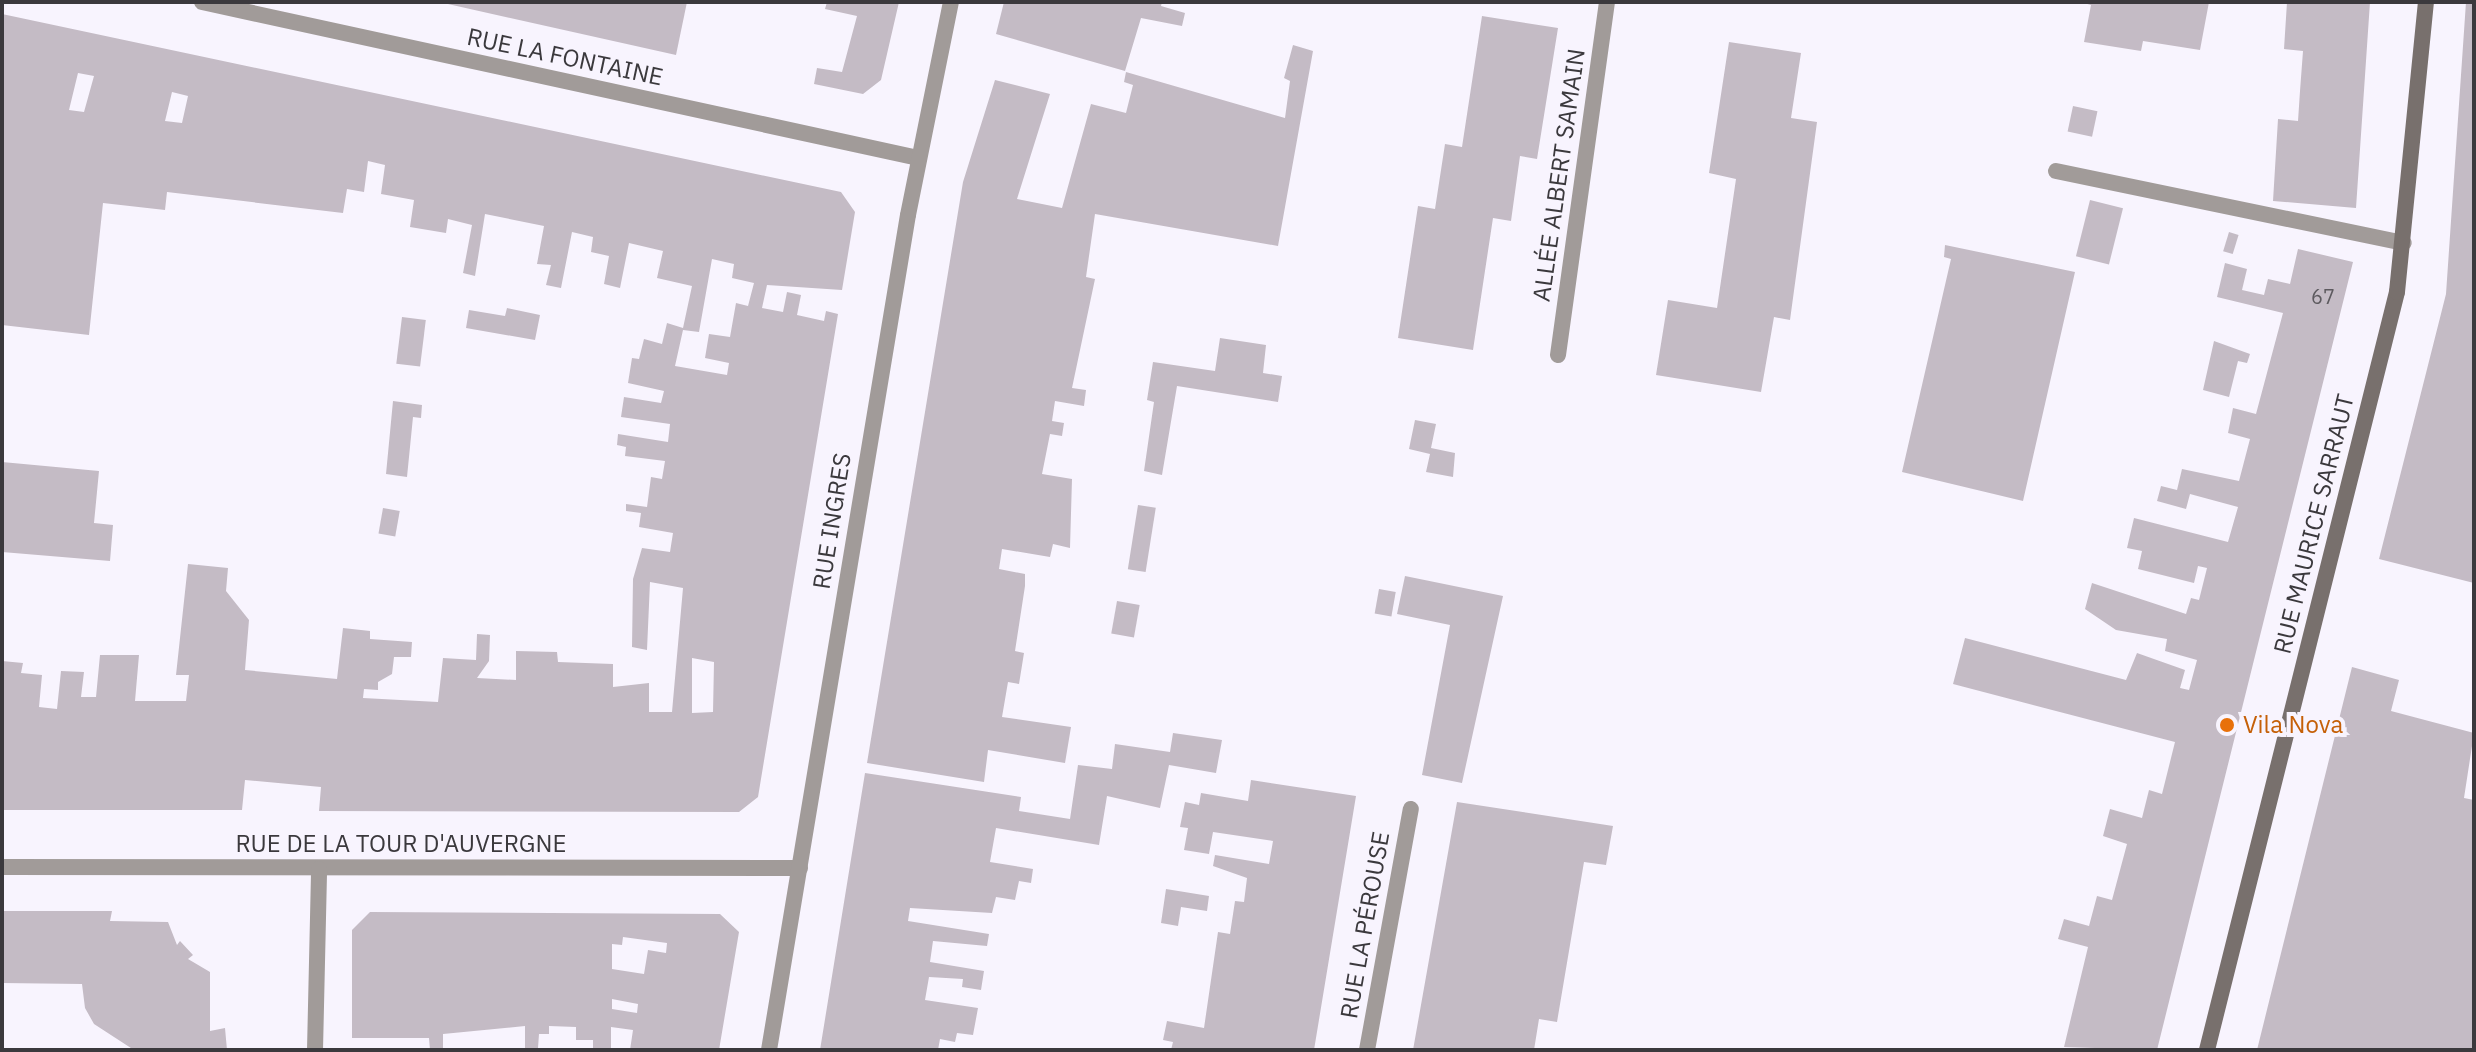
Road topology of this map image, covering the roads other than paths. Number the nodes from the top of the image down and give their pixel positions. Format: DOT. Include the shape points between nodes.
graph roads {
  1 [pos="202,2"];
  2 [pos="951,2"];
  3 [pos="1607,2"];
  4 [pos="2426,2"];
  5 [pos="918,158"];
  6 [pos="2056,171"];
  7 [pos="2404,243"];
  8 [pos="1558,355"];
  9 [pos="1411,809"];
  10 [pos="2,867"];
  11 [pos="800,868"];
  12 [pos="319,869"];
  13 [pos="315,1050"];
  14 [pos="769,1050"];
  15 [pos="1367,1050"];
  16 [pos="2207,1050"];
  1 -- 5 [label="street, RUE LA FONTAINE"];
  2 -- 5 [label="street, RUE INGRES"];
  3 -- 8 [label="street, ALLÉE ALBERT SAMAIN"];
  4 -- 7 [label="street, RUE MAURICE SARRAUT"];
  5 -- 11 [label="street, RUE INGRES"];
  6 -- 7 [label="street"];
  7 -- 16 [label="street, RUE MAURICE SARRAUT" via="2397,292"];
  9 -- 15 [label="street, RUE LA PÉROUSE"];
  10 -- 12 [label="street, RUE DE LA TOUR D'AUVERGNE"];
  11 -- 12 [label="street, RUE DE LA TOUR D'AUVERGNE"];
  11 -- 14 [label="street, RUE INGRES"];
  12 -- 13 [label="street"];
}
